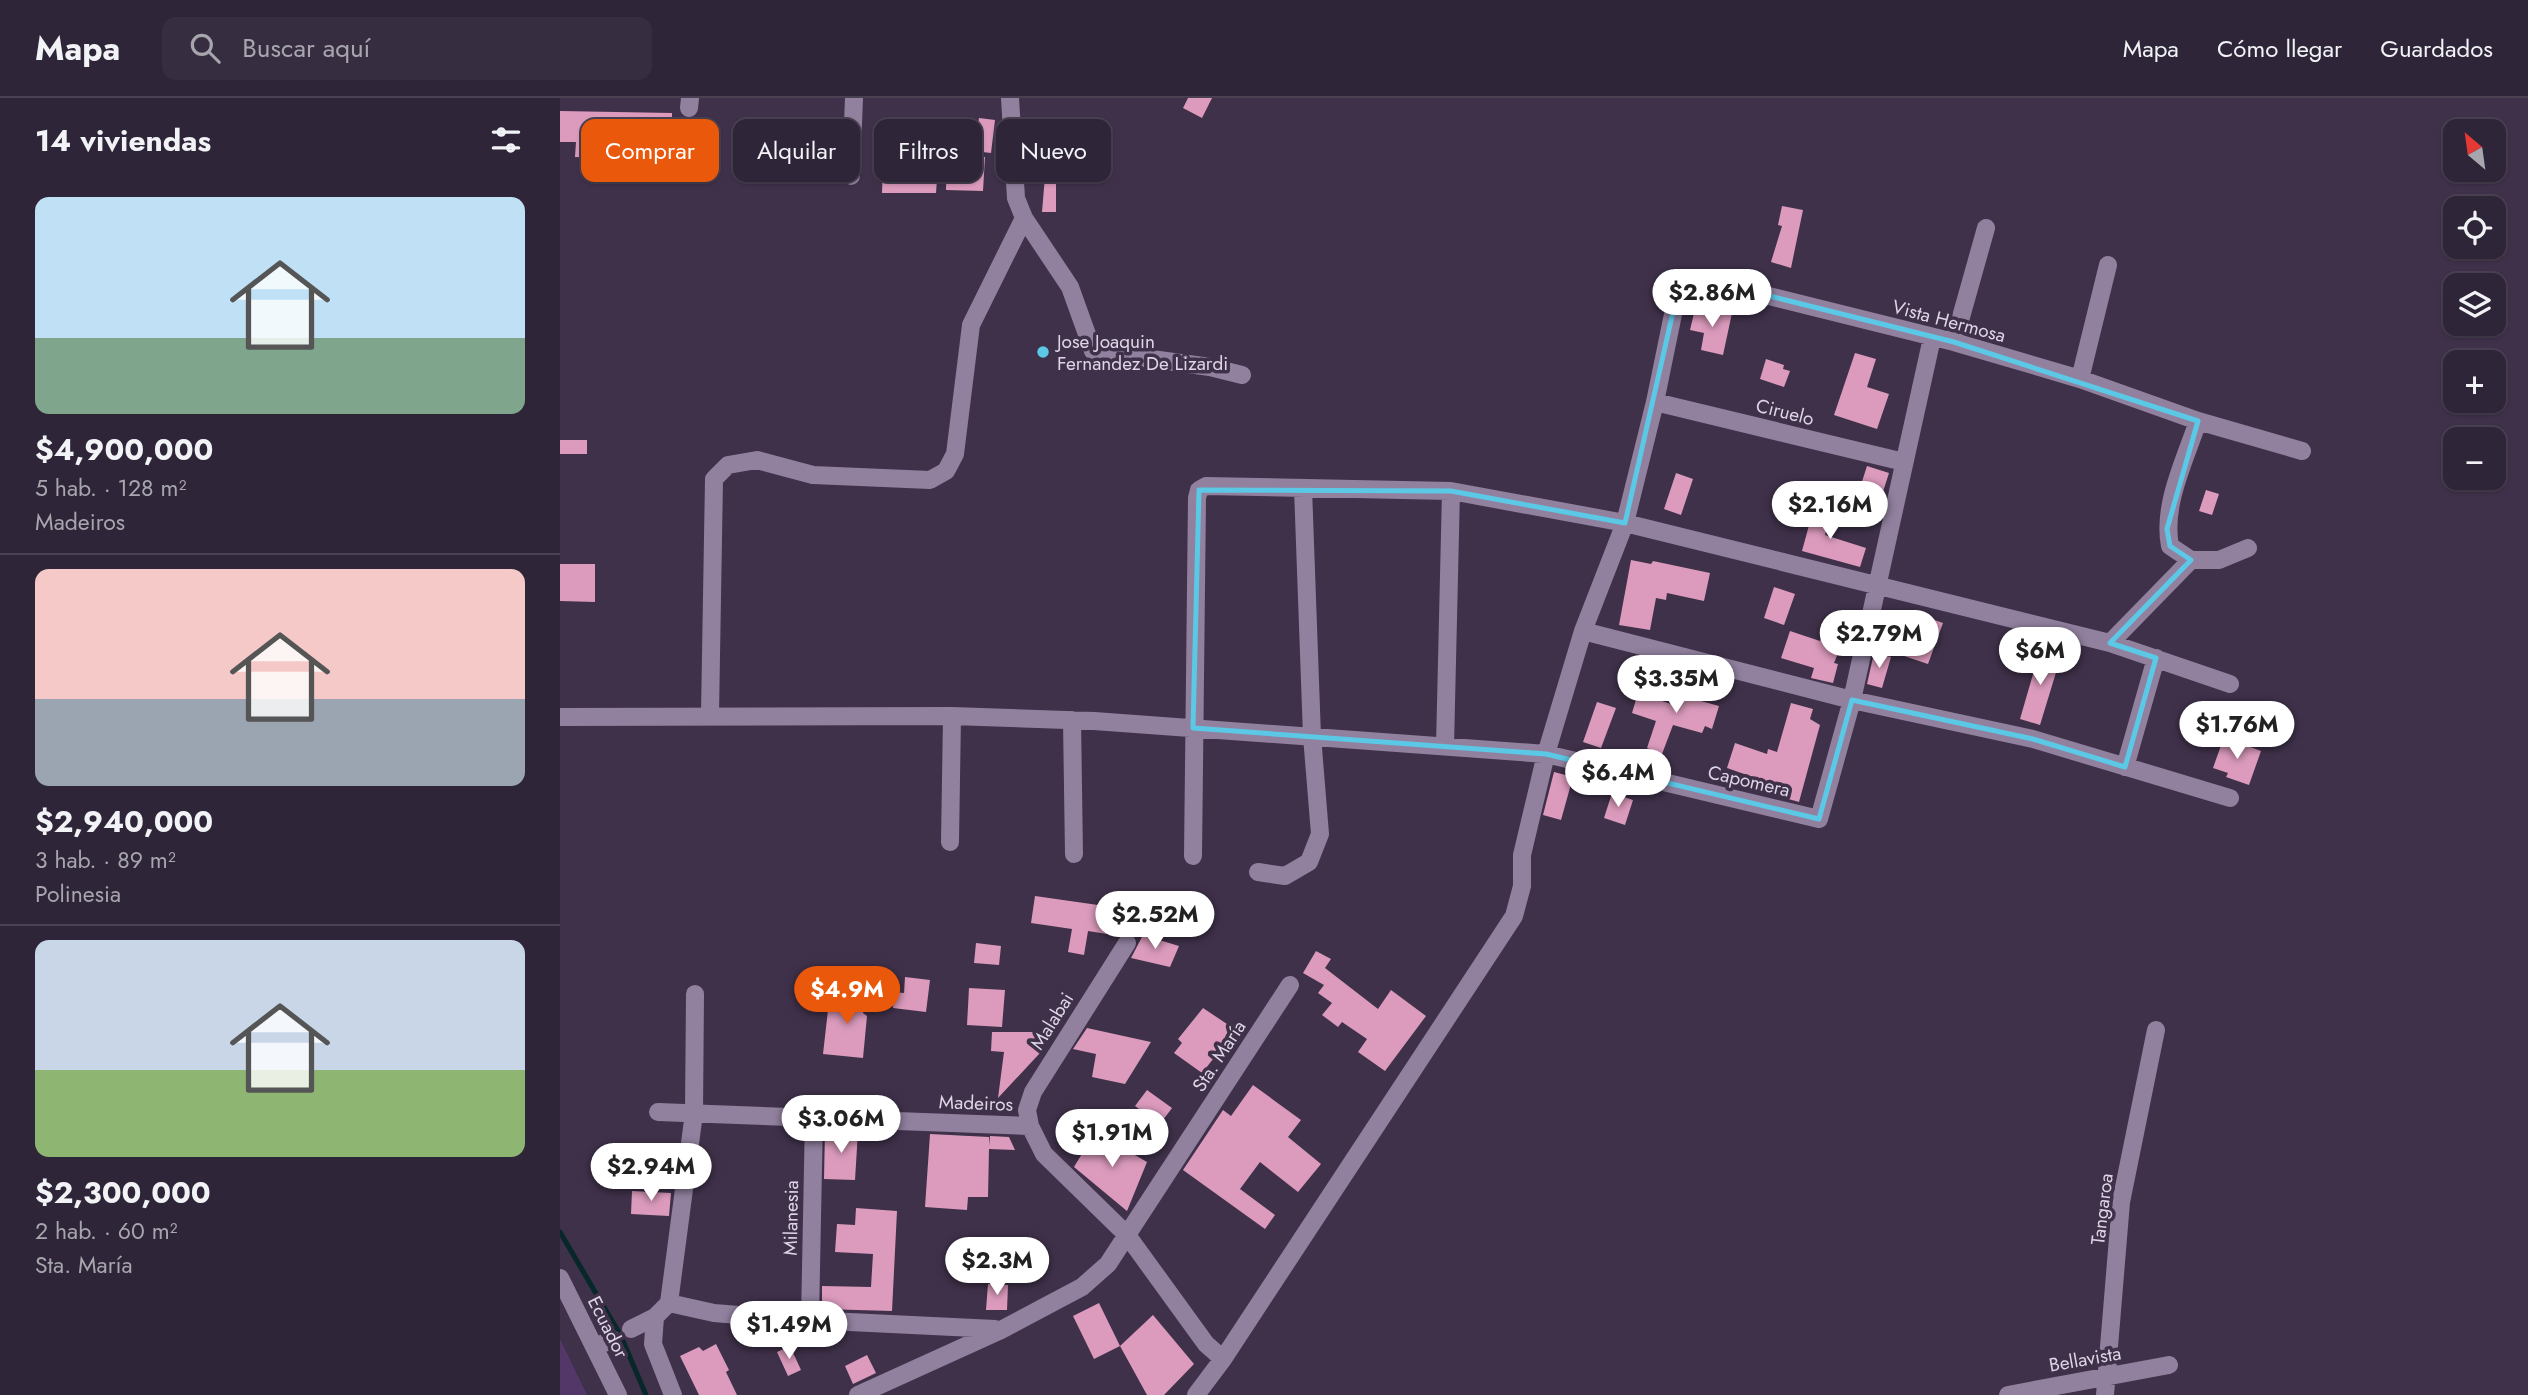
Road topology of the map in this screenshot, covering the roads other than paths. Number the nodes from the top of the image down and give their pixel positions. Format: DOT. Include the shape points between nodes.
graph roads {
  1 [pos="854,98"];
  2 [pos="1010,98"];
  3 [pos="853,119"];
  4 [pos="1024,218"];
  5 [pos="1986,228"];
  6 [pos="2108,265"];
  7 [pos="1932,338"];
  8 [pos="1954,342"];
  9 [pos="1242,375"];
  10 [pos="2080,379"];
  11 [pos="1656,402"];
  12 [pos="2198,421"];
  13 [pos="2302,451"];
  14 [pos="1904,462"];
  15 [pos="1303,488"];
  16 [pos="1451,491"];
  17 [pos="1625,523"];
  18 [pos="2248,548"];
  19 [pos="2190,560"];
  20 [pos="1878,583"];
  21 [pos="1583,631"];
  22 [pos="2110,643"];
  23 [pos="2156,659"];
  24 [pos="2230,684"];
  25 [pos="1852,700"];
  26 [pos="710,715"];
  27 [pos="952,716"];
  28 [pos="560,717"];
  29 [pos="1072,720"];
  30 [pos="1194,728"];
  31 [pos="1312,736"];
  32 [pos="1445,746"];
  33 [pos="1546,754"];
  34 [pos="2125,767"];
  35 [pos="2230,798"];
  36 [pos="950,842"];
  37 [pos="1074,854"];
  38 [pos="1193,856"];
  39 [pos="1258,872"];
  40 [pos="1127,943"];
  41 [pos="1290,985"];
  42 [pos="695,994"];
  43 [pos="2156,1030"];
  44 [pos="658,1112"];
  45 [pos="694,1113"];
  46 [pos="814,1117"];
  47 [pos="1030,1126"];
  48 [pos="1127,1235"];
  49 [pos="560,1278"];
  50 [pos="669,1303"];
  51 [pos="655,1317"];
  52 [pos="810,1319"];
  53 [pos="631,1329"];
  54 [pos="1000,1330"];
  55 [pos="1223,1359"];
  56 [pos="2169,1364"];
  57 [pos="2109,1375"];
  58 [pos="891,1389"];
  59 [pos="618,1395"];
  60 [pos="673,1395"];
  61 [pos="858,1395"];
  62 [pos="1196,1395"];
  63 [pos="2008,1395"];
  64 [pos="2105,1395"];
  1 -- 3 [label="street"];
  2 -- 4 [label="street" via="1016,198"];
  4 -- 9 [label="street" via="1070,287 1093,351"];
  4 -- 26 [label="street" via="971,325 955,454 946,471 930,480 813,475 757,460 719,471 714,480"];
  5 -- 8 [label="street"];
  6 -- 10 [label="street"];
  7 -- 8 [label="street, Vista Hermosa"];
  7 -- 11 [label="street, Vista Hermosa" via="1697,278 1685,280 1678,290"];
  7 -- 14 [label="street"];
  8 -- 10 [label="street, Vista Hermosa"];
  10 -- 12 [label="street, Vista Hermosa"];
  11 -- 14 [label="street, Ciruelo"];
  11 -- 17 [label="street"];
  12 -- 13 [label="street, Vista Hermosa"];
  12 -- 19 [label="street" via="2167,529 2170,546"];
  14 -- 20 [label="street"];
  15 -- 16 [label="street"];
  15 -- 30 [label="street" via="1206,486 1199,491"];
  15 -- 31 [label="street"];
  16 -- 17 [label="street"];
  16 -- 32 [label="street"];
  17 -- 20 [label="street"];
  17 -- 21 [label="street"];
  18 -- 19 [label="street" via="2219,560"];
  19 -- 22 [label="street"];
  20 -- 22 [label="street"];
  20 -- 25 [label="street"];
  21 -- 25 [label="street"];
  21 -- 33 [label="street"];
  22 -- 23 [label="street"];
  23 -- 24 [label="street"];
  23 -- 34 [label="street"];
  25 -- 33 [label="street, Capomera" via="1819,819"];
  25 -- 34 [label="street" via="2033,739"];
  26 -- 27 [label="street, Capomera"];
  26 -- 28 [label="street, Capomera"];
  27 -- 29 [label="street, Capomera"];
  27 -- 36 [label="street"];
  29 -- 30 [label="street, Capomera"];
  29 -- 37 [label="street"];
  30 -- 31 [label="street, Capomera"];
  30 -- 38 [label="street"];
  31 -- 32 [label="street, Capomera"];
  31 -- 39 [label="street" via="1321,834 1309,862 1285,876"];
  32 -- 33 [label="street, Capomera"];
  33 -- 55 [label="street" via="1522,855 1522,886 1514,916"];
  34 -- 35 [label="street"];
  40 -- 47 [label="street, Malabai" via="1033,1092 1027,1110"];
  41 -- 48 [label="street, Sta. María"];
  42 -- 45 [label="street"];
  43 -- 57 [label="street, Tangaroa" via="2121,1202"];
  44 -- 45 [label="street, Madeiros"];
  45 -- 46 [label="street, Madeiros"];
  45 -- 50 [label="street"];
  46 -- 47 [label="street, Madeiros"];
  46 -- 52 [label="street, Milanesia"];
  47 -- 48 [label="street, Madeiros" via="1044,1154"];
  48 -- 54 [label="street, Sta. María" via="1108,1264 1082,1287"];
  48 -- 55 [label="street, Madeiros" via="1206,1344"];
  49 -- 59 [label="street, Ecuador" via="604,1343"];
  50 -- 51 [label="street"];
  50 -- 52 [label="street" via="714,1313"];
  51 -- 53 [label="street"];
  51 -- 60 [label="street" via="653,1344"];
  52 -- 54 [label="street"];
  54 -- 58 [label="street, Sta. María" via="925,1362"];
  55 -- 62 [label="street"];
  56 -- 57 [label="street, Bellavista"];
  57 -- 63 [label="street, Bellavista"];
  57 -- 64 [label="street, Tangaroa"];
  58 -- 61 [label="street, Sta. María"];
}
